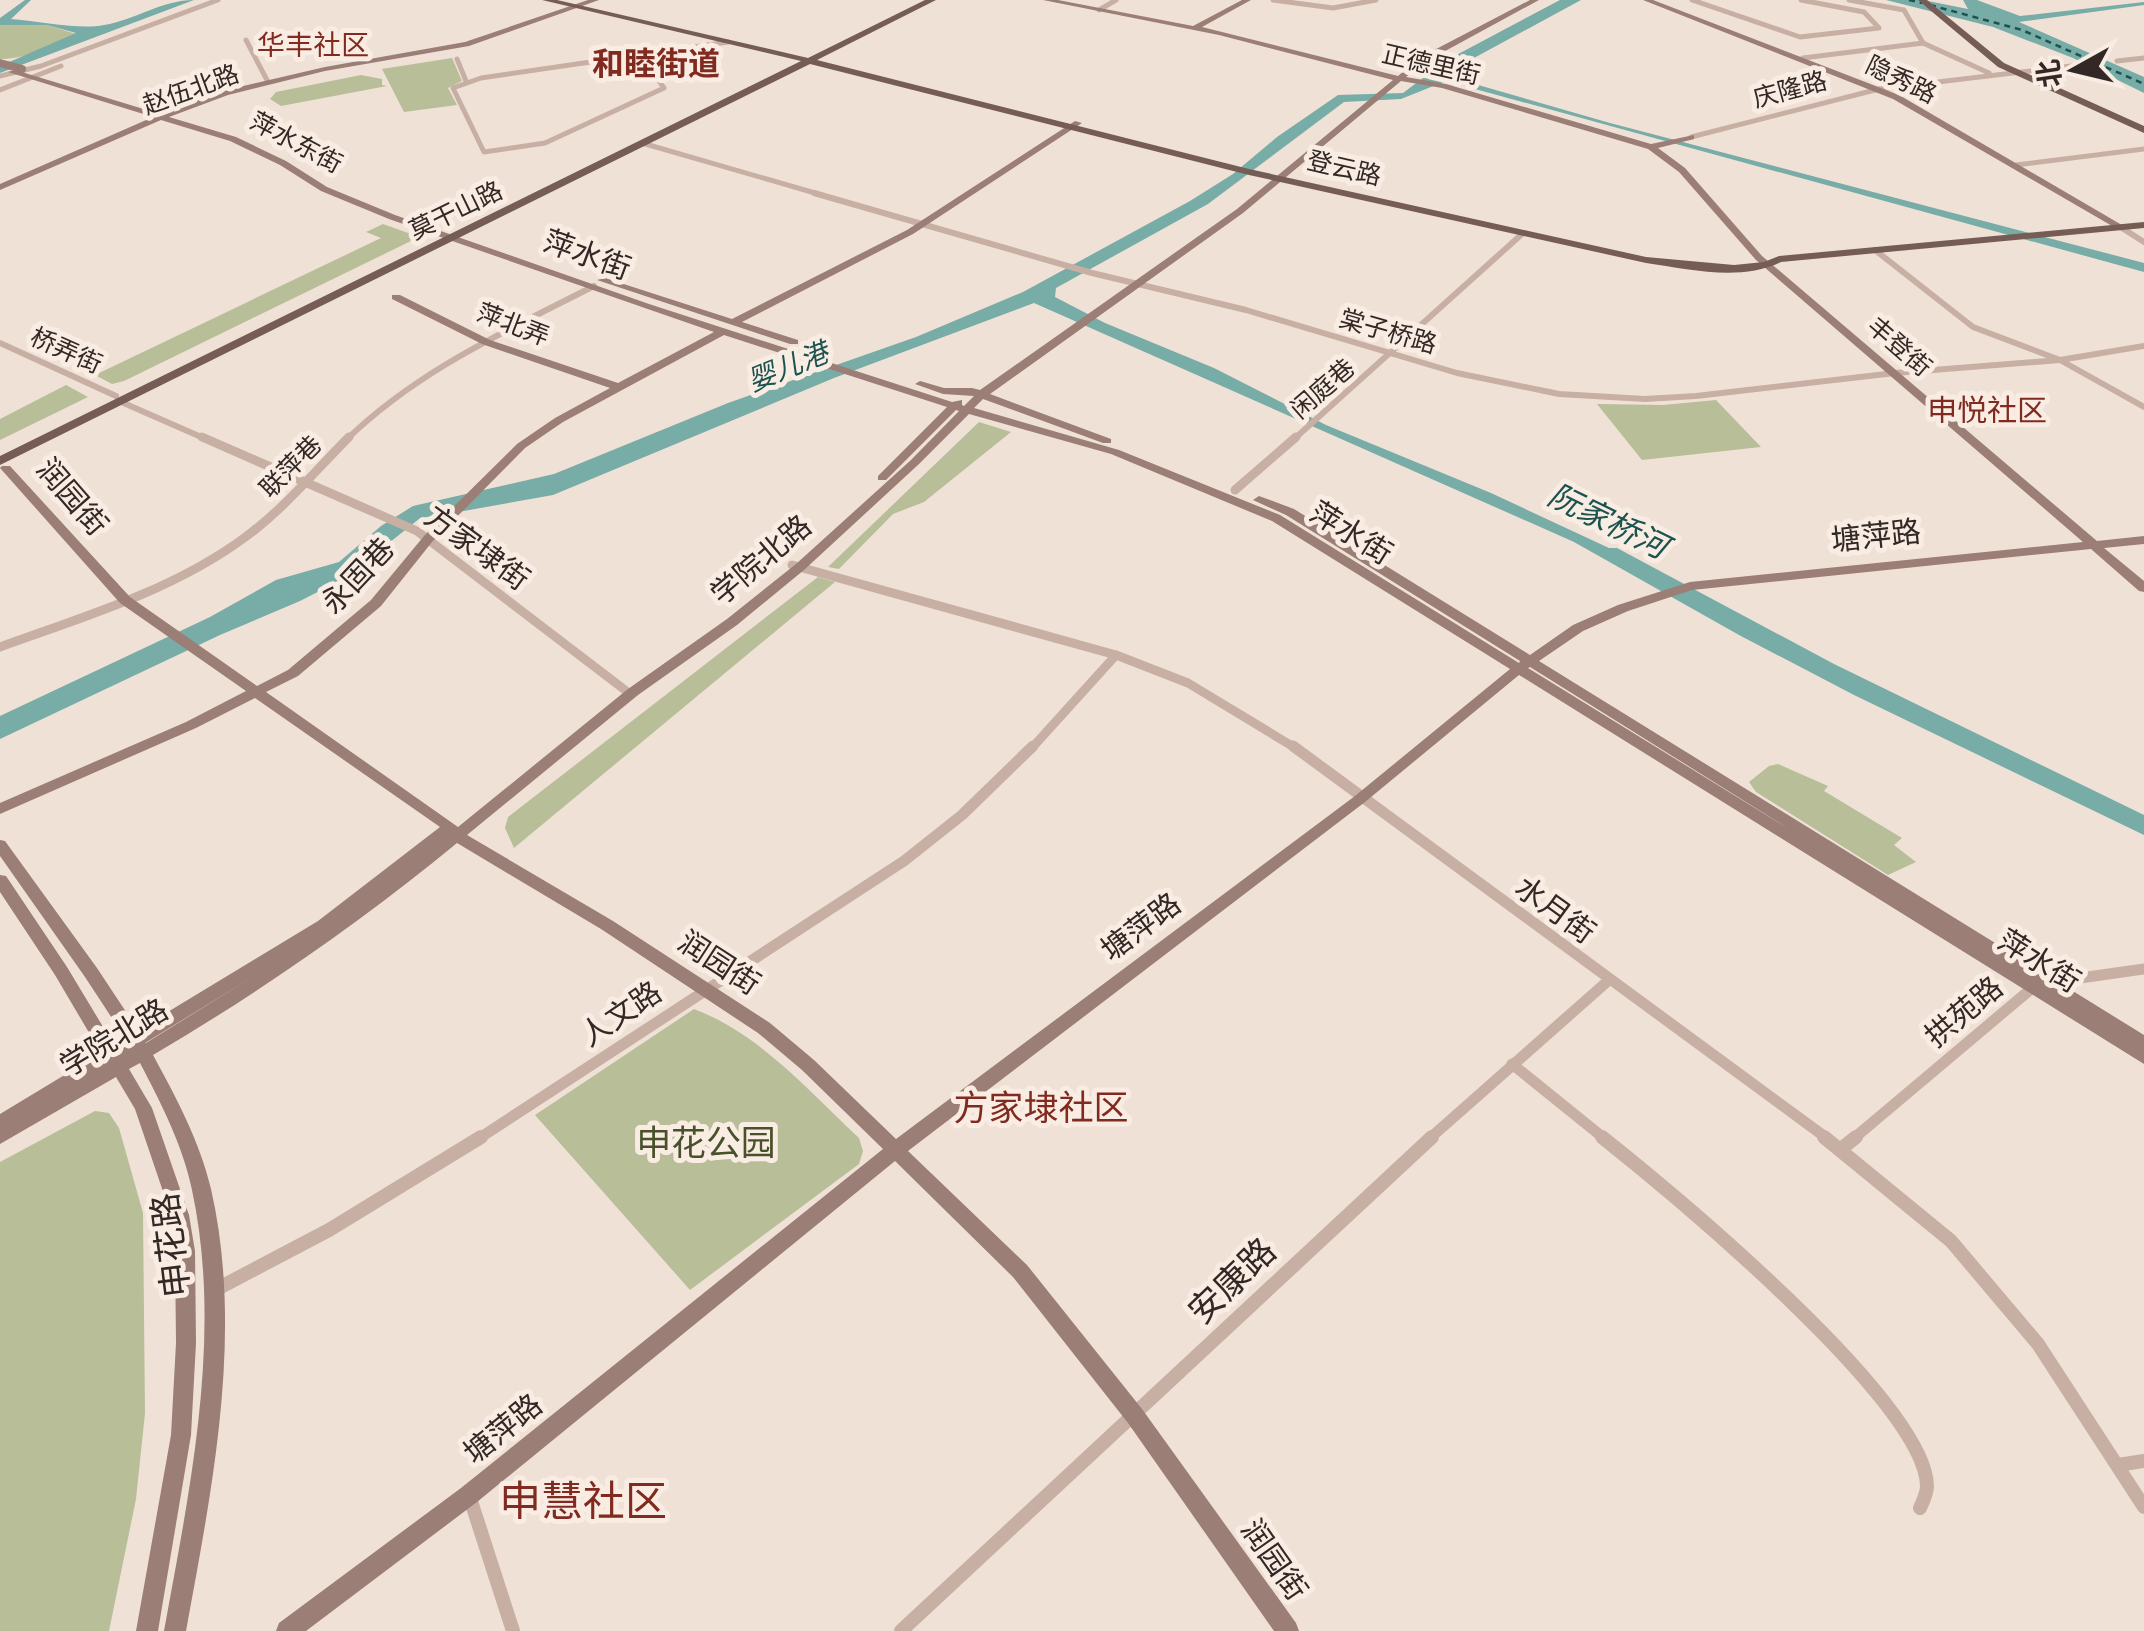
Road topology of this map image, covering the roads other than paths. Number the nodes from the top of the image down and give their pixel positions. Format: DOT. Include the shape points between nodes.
graph roads {
  1 [pos="218,0"];
  2 [pos="546,0"];
  3 [pos="595,0"];
  4 [pos="928,0"];
  5 [pos="1047,0"];
  6 [pos="1116,0"];
  7 [pos="1247,0"];
  8 [pos="1274,0"];
  9 [pos="1376,0"];
  10 [pos="1526,0"];
  11 [pos="1535,0"];
  12 [pos="1647,0"];
  13 [pos="1692,0"];
  14 [pos="1802,0"];
  15 [pos="1849,0"];
  16 [pos="1922,0"];
  17 [pos="1936,0"];
  18 [pos="574,4"];
  19 [pos="1099,10"];
  20 [pos="1196,28"];
  21 [pos="246,40"];
  22 [pos="728,42"];
  23 [pos="1923,43"];
  24 [pos="641,55"];
  25 [pos="1802,58"];
  26 [pos="2144,58"];
  27 [pos="457,59"];
  28 [pos="809,59"];
  29 [pos="2117,61"];
  30 [pos="2080,65"];
  31 [pos="61,66"];
  32 [pos="0,69"];
  33 [pos="2027,70"];
  34 [pos="2013,72"];
  35 [pos="1997,74"];
  36 [pos="35,76"];
  37 [pos="1397,78"];
  38 [pos="466,81"];
  39 [pos="268,82"];
  40 [pos="1879,89"];
  41 [pos="0,90"];
  42 [pos="2081,101"];
  43 [pos="167,116"];
  44 [pos="1075,125"];
  45 [pos="2144,127"];
  46 [pos="1692,137"];
  47 [pos="642,143"];
  48 [pos="1651,147"];
  49 [pos="2144,149"];
  50 [pos="2016,164"];
  51 [pos="1279,174"];
  52 [pos="0,189"];
  53 [pos="926,222"];
  54 [pos="2144,222"];
  55 [pos="2117,224"];
  56 [pos="456,232"];
  57 [pos="1522,234"];
  58 [pos="2144,242"];
  59 [pos="1876,250"];
  60 [pos="1764,262"];
  61 [pos="1136,283"];
  62 [pos="594,286"];
  63 [pos="396,297"];
  64 [pos="736,321"];
  65 [pos="723,331"];
  66 [pos="486,342"];
  67 [pos="0,343"];
  68 [pos="2144,346"];
  69 [pos="1393,354"];
  70 [pos="828,359"];
  71 [pos="2060,360"];
  72 [pos="867,371"];
  73 [pos="1895,373"];
  74 [pos="618,387"];
  75 [pos="977,392"];
  76 [pos="118,398"];
  77 [pos="2144,407"];
  78 [pos="960,408"];
  79 [pos="3,461"];
  80 [pos="307,480"];
  81 [pos="1235,490"];
  82 [pos="422,535"];
  83 [pos="2144,540"];
  84 [pos="2096,544"];
  85 [pos="796,566"];
  86 [pos="2144,588"];
  87 [pos="125,600"];
  88 [pos="0,646"];
  89 [pos="1116,655"];
  90 [pos="1533,660"];
  91 [pos="1517,670"];
  92 [pos="260,690"];
  93 [pos="625,690"];
  94 [pos="1360,799"];
  95 [pos="0,809"];
  96 [pos="453,831"];
  97 [pos="0,845"];
  98 [pos="0,880"];
  99 [pos="2144,970"];
  100 [pos="1608,980"];
  101 [pos="2038,986"];
  102 [pos="702,990"];
  103 [pos="2144,1042"];
  104 [pos="140,1048"];
  105 [pos="2144,1057"];
  106 [pos="117,1062"];
  107 [pos="1512,1064"];
  108 [pos="0,1123"];
  109 [pos="0,1137"];
  110 [pos="1841,1149"];
  111 [pos="894,1151"];
  112 [pos="211,1292"];
  113 [pos="1135,1416"];
  114 [pos="2144,1461"];
  115 [pos="2118,1465"];
  116 [pos="469,1495"];
  117 [pos="1920,1508"];
  118 [pos="2144,1508"];
  119 [pos="147,1631"];
  120 [pos="176,1631"];
  121 [pos="287,1631"];
  122 [pos="513,1631"];
  123 [pos="900,1631"];
  124 [pos="1288,1631"];
  1 -- 32 [label="street" via="41,66"];
  2 -- 18 [label="main road, 登云路"];
  3 -- 18 [label="main road"];
  4 -- 28 [label="main road, 莫干山路"];
  5 -- 19 [label="main road, 正德里街"];
  6 -- 19 [label="street"];
  7 -- 20 [label="main road"];
  8 -- 9 [label="street" via="1333,8"];
  10 -- 37 [label="main road, 学院北路"];
  11 -- 37 [label="main road, 学院北路"];
  12 -- 25 [label="main road, 隐秀路"];
  13 -- 14 [label="street" via="1800,38 1879,28 1864,12"];
  15 -- 23 [label="street" via="1904,10"];
  16 -- 34 [label="main road"];
  17 -- 33 [label="main road"];
  18 -- 22 [label="main road, 登云路"];
  18 -- 28 [label="main road, 登云路"];
  18 -- 39 [label="main road, 赵伍北路" via="466,44"];
  18 -- 43 [label="main road, 赵伍北路" via="486,43 300,77"];
  19 -- 20 [label="main road, 正德里街"];
  20 -- 37 [label="main road, 正德里街"];
  21 -- 39 [label="street"];
  22 -- 24 [label="street"];
  22 -- 28 [label="main road, 登云路"];
  23 -- 25 [label="street"];
  23 -- 35 [label="street"];
  24 -- 38 [label="street"];
  24 -- 38 [label="street" via="664,88 535,145 484,152 453,88"];
  25 -- 40 [label="main road, 隐秀路"];
  26 -- 29 [label="street"];
  27 -- 38 [label="street"];
  28 -- 44 [label="main road, 登云路"];
  28 -- 47 [label="main road, 莫干山路"];
  28 -- 56 [label="main road, 莫干山路"];
  30 -- 33 [label="street, 庆隆路"];
  31 -- 36 [label="street"];
  32 -- 36 [label="main road, 萍水东街, bridge"];
  33 -- 34 [label="street, 庆隆路"];
  33 -- 42 [label="main road"];
  34 -- 35 [label="street, 庆隆路"];
  34 -- 42 [label="main road"];
  35 -- 40 [label="street, 庆隆路"];
  36 -- 41 [label="street"];
  36 -- 43 [label="main road, 萍水东街"];
  37 -- 48 [label="main road, 正德里街"];
  37 -- 51 [label="main road, 学院北路"];
  39 -- 43 [label="main road, 赵伍北路"];
  40 -- 46 [label="street, 庆隆路"];
  40 -- 50 [label="main road, 隐秀路"];
  42 -- 45 [label="main road"];
  43 -- 52 [label="main road, 赵伍北路"];
  43 -- 56 [label="main road, 萍水东街" via="260,150 324,189"];
  44 -- 51 [label="main road, 登云路"];
  44 -- 53 [label="main road"];
  46 -- 48 [label="main road, 庆隆路"];
  47 -- 53 [label="street, 棠子桥路"];
  47 -- 56 [label="main road, 莫干山路"];
  48 -- 60 [label="main road, 正德里街" via="1682,170"];
  49 -- 50 [label="street"];
  50 -- 55 [label="main road, 隐秀路"];
  51 -- 57 [label="main road, 登云路"];
  51 -- 60 [label="main road, 登云路" via="1603,249"];
  51 -- 61 [label="main road, 学院北路"];
  53 -- 61 [label="street, 棠子桥路"];
  53 -- 64 [label="main road"];
  54 -- 55 [label="main road, 登云路"];
  55 -- 58 [label="street"];
  55 -- 59 [label="main road, 登云路"];
  55 -- 60 [label="main road, 登云路" via="1770,254"];
  56 -- 62 [label="main road, 萍水街"];
  56 -- 64 [label="main road, 萍水街"];
  56 -- 76 [label="main road, 莫干山路"];
  57 -- 60 [label="main road, 登云路" via="1646,260 1700,266"];
  57 -- 69 [label="street, 闲庭巷"];
  59 -- 60 [label="main road, 登云路"];
  59 -- 71 [label="street" via="1973,326"];
  60 -- 73 [label="main road, 丰登街"];
  61 -- 69 [label="street, 棠子桥路"];
  61 -- 75 [label="main road, 学院北路"];
  62 -- 65 [label="main road, 萍水街"];
  62 -- 66 [label="street, 联萍巷"];
  63 -- 66 [label="main road, 萍北弄"];
  64 -- 70 [label="main road, 萍水街"];
  65 -- 70 [label="main road, 萍水街"];
  65 -- 74 [label="main road, 永固巷"];
  66 -- 74 [label="main road, 萍北弄"];
  66 -- 80 [label="street, 联萍巷" via="389,400"];
  67 -- 76 [label="street, 桥弄街"];
  68 -- 71 [label="street, 棠子桥路"];
  69 -- 73 [label="street, 棠子桥路" via="1506,385 1593,398 1696,396"];
  69 -- 81 [label="street, 闲庭巷"];
  70 -- 72 [label="main road, 萍水街"];
  71 -- 73 [label="street, 棠子桥路"];
  71 -- 77 [label="street"];
  72 -- 75 [label="main road, 萍水街" via="942,391"];
  72 -- 78 [label="main road, 萍水街"];
  73 -- 84 [label="main road, 丰登街"];
  74 -- 82 [label="main road, 永固巷" via="559,420"];
  75 -- 78 [label="main road, 学院北路"];
  75 -- 81 [label="main road, 萍水街"];
  76 -- 79 [label="main road, 莫干山路"];
  76 -- 80 [label="street, 方家埭街"];
  78 -- 85 [label="main road, 学院北路"];
  78 -- 91 [label="main road, 萍水街" via="1115,452 1276,518"];
  79 -- 87 [label="main road, 润园街"];
  80 -- 82 [label="street, 方家埭街"];
  80 -- 87 [label="street, 联萍巷" via="228,550"];
  81 -- 90 [label="main road, 萍水街" via="1290,512"];
  82 -- 92 [label="main road, 永固巷" via="376,603 293,674"];
  82 -- 93 [label="street, 方家埭街"];
  83 -- 84 [label="main road, 塘萍路"];
  84 -- 86 [label="main road, 丰登街"];
  84 -- 90 [label="main road, 塘萍路" via="1690,586 1578,628"];
  85 -- 89 [label="street, 水月街"];
  85 -- 93 [label="main road, 学院北路"];
  85 -- 96 [label="main road, 学院北路" via="732,622"];
  87 -- 88 [label="street, 联萍巷"];
  87 -- 92 [label="main road, 润园街"];
  89 -- 94 [label="street, 水月街" via="1222,700"];
  89 -- 102 [label="street, 人文路" via="1003,778 948,826"];
  90 -- 91 [label="main road, 塘萍路"];
  90 -- 101 [label="main road, 萍水街"];
  91 -- 94 [label="main road, 塘萍路"];
  91 -- 101 [label="main road, 萍水街"];
  92 -- 95 [label="main road, 永固巷"];
  92 -- 96 [label="main road, 润园街"];
  93 -- 96 [label="main road, 学院北路"];
  94 -- 100 [label="street, 水月街"];
  94 -- 111 [label="main road, 塘萍路"];
  96 -- 102 [label="main road, 润园街"];
  96 -- 104 [label="main road, 学院北路" via="312,947"];
  97 -- 104 [label="main road, 申花路"];
  98 -- 106 [label="main road, 申花路"];
  99 -- 101 [label="street, 拱苑路"];
  100 -- 107 [label="street, 安康路"];
  100 -- 110 [label="street, 水月街"];
  101 -- 103 [label="main road, 萍水街"];
  101 -- 105 [label="main road, 萍水街"];
  101 -- 110 [label="street, 拱苑路"];
  102 -- 111 [label="main road, 润园街" via="788,1047"];
  102 -- 112 [label="street, 人文路" via="485,1135 285,1256"];
  104 -- 106 [label="main road, 学院北路"];
  104 -- 112 [label="main road, 申花路" via="202,1190"];
  106 -- 108 [label="main road, 学院北路"];
  106 -- 109 [label="main road, 学院北路"];
  106 -- 119 [label="main road, 申花路" via="164,1161 185,1251 181,1435"];
  107 -- 113 [label="street, 安康路"];
  107 -- 117 [label="street" via="1788,1294 1903,1431 1928,1490"];
  110 -- 115 [label="street, 水月街" via="1952,1242 2038,1344"];
  111 -- 113 [label="main road, 润园街" via="1020,1272"];
  111 -- 116 [label="main road, 塘萍路"];
  112 -- 120 [label="main road, 申花路" via="206,1433"];
  113 -- 123 [label="street, 安康路"];
  113 -- 124 [label="main road, 润园街"];
  114 -- 115 [label="street"];
  115 -- 118 [label="street, 水月街"];
  116 -- 121 [label="main road, 塘萍路"];
  116 -- 122 [label="street"];
}
